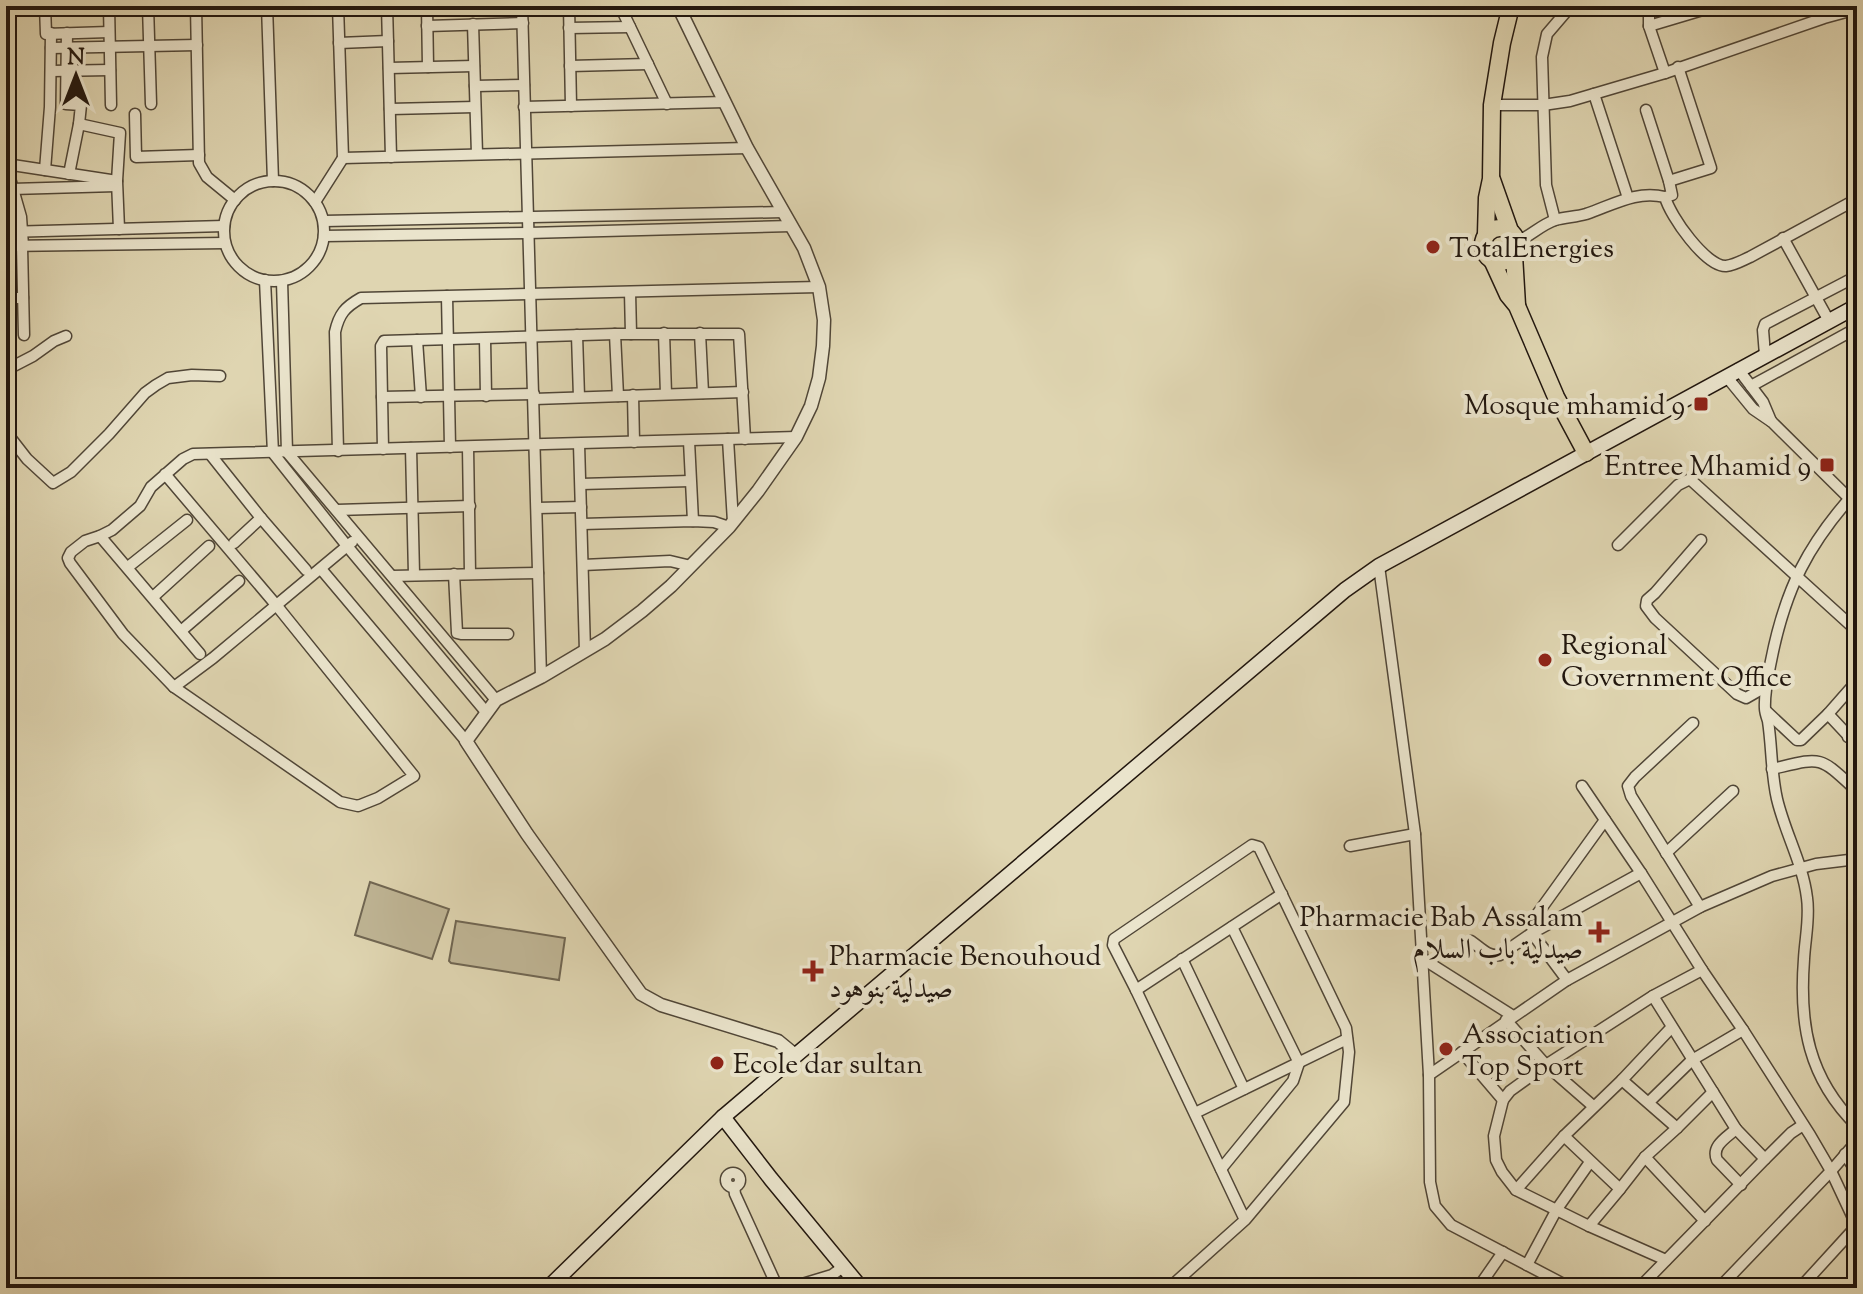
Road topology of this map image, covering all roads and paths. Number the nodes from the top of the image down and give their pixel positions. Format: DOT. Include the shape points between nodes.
graph roads {
  1 [pos="45,6"];
  2 [pos="109,6"];
  3 [pos="148,6"];
  4 [pos="196,6"];
  5 [pos="267,6"];
  6 [pos="338,6"];
  7 [pos="387,6"];
  8 [pos="427,6"];
  9 [pos="522,6"];
  10 [pos="569,6"];
  11 [pos="620,6"];
  12 [pos="678,6"];
  13 [pos="1511,6"];
  14 [pos="1571,6"];
  15 [pos="1716,6"];
  16 [pos="1821,6"];
  17 [pos="1652,8"];
  18 [pos="1857,9"];
  19 [pos="1824,18"];
  20 [pos="523,23"];
  21 [pos="473,24"];
  22 [pos="427,26"];
  23 [pos="1649,26"];
  24 [pos="630,27"];
  25 [pos="569,28"];
  26 [pos="109,32"];
  27 [pos="51,33"];
  28 [pos="67,33"];
  29 [pos="388,41"];
  30 [pos="339,43"];
  31 [pos="197,45"];
  32 [pos="149,46"];
  33 [pos="110,47"];
  34 [pos="51,48"];
  35 [pos="67,48"];
  36 [pos="648,64"];
  37 [pos="474,66"];
  38 [pos="570,66"];
  39 [pos="428,67"];
  40 [pos="1678,67"];
  41 [pos="389,68"];
  42 [pos="110,70"];
  43 [pos="51,71"];
  44 [pos="67,71"];
  45 [pos="1665,73"];
  46 [pos="524,85"];
  47 [pos="475,86"];
  48 [pos="1594,94"];
  49 [pos="725,102"];
  50 [pos="151,104"];
  51 [pos="667,104"];
  52 [pos="111,105"];
  53 [pos="1492,105"];
  54 [pos="1543,105"];
  55 [pos="571,106"];
  56 [pos="475,107"];
  57 [pos="524,107"];
  58 [pos="390,109"];
  59 [pos="1646,110"];
  60 [pos="135,114"];
  61 [pos="79,124"];
  62 [pos="747,148"];
  63 [pos="525,153"];
  64 [pos="477,154"];
  65 [pos="199,155"];
  66 [pos="391,157"];
  67 [pos="343,158"];
  68 [pos="6,166"];
  69 [pos="45,170"];
  70 [pos="69,174"];
  71 [pos="1491,179"];
  72 [pos="273,181"];
  73 [pos="1669,181"];
  74 [pos="118,184"];
  75 [pos="12,189"];
  76 [pos="1665,197"];
  77 [pos="1628,198"];
  78 [pos="1857,199"];
  79 [pos="235,200"];
  80 [pos="315,202"];
  81 [pos="783,212"];
  82 [pos="527,217"];
  83 [pos="1555,220"];
  84 [pos="324,221"];
  85 [pos="224,226"];
  86 [pos="791,226"];
  87 [pos="119,229"];
  88 [pos="6,232"];
  89 [pos="21,232"];
  90 [pos="528,233"];
  91 [pos="1486,234"];
  92 [pos="324,236"];
  93 [pos="1783,238"];
  94 [pos="225,243"];
  95 [pos="1513,243"];
  96 [pos="6,246"];
  97 [pos="22,246"];
  98 [pos="1492,260"];
  99 [pos="1857,276"];
  100 [pos="265,280"];
  101 [pos="282,281"];
  102 [pos="819,287"];
  103 [pos="630,292"];
  104 [pos="531,294"];
  105 [pos="447,296"];
  106 [pos="6,298"];
  107 [pos="23,298"];
  108 [pos="1816,299"];
  109 [pos="1517,306"];
  110 [pos="1857,306"];
  111 [pos="1829,321"];
  112 [pos="1857,328"];
  113 [pos="664,333"];
  114 [pos="700,333"];
  115 [pos="615,334"];
  116 [pos="631,334"];
  117 [pos="24,335"];
  118 [pos="577,335"];
  119 [pos="66,336"];
  120 [pos="532,337"];
  121 [pos="447,339"];
  122 [pos="485,339"];
  123 [pos="417,340"];
  124 [pos="1765,355"];
  125 [pos="6,370"];
  126 [pos="1732,373"];
  127 [pos="220,376"];
  128 [pos="1751,386"];
  129 [pos="743,392"];
  130 [pos="703,393"];
  131 [pos="666,394"];
  132 [pos="633,395"];
  133 [pos="449,396"];
  134 [pos="486,396"];
  135 [pos="618,396"];
  136 [pos="382,397"];
  137 [pos="421,397"];
  138 [pos="534,397"];
  139 [pos="579,397"];
  140 [pos="1772,422"];
  141 [pos="6,432"];
  142 [pos="796,437"];
  143 [pos="728,439"];
  144 [pos="745,439"];
  145 [pos="689,441"];
  146 [pos="634,442"];
  147 [pos="579,444"];
  148 [pos="535,445"];
  149 [pos="450,447"];
  150 [pos="468,447"];
  151 [pos="411,448"];
  152 [pos="383,449"];
  153 [pos="338,451"];
  154 [pos="287,452"];
  155 [pos="273,453"];
  156 [pos="1586,453"];
  157 [pos="210,454"];
  158 [pos="165,474"];
  159 [pos="690,481"];
  160 [pos="581,484"];
  161 [pos="1854,498"];
  162 [pos="470,506"];
  163 [pos="581,507"];
  164 [pos="413,508"];
  165 [pos="537,508"];
  166 [pos="337,510"];
  167 [pos="261,518"];
  168 [pos="187,520"];
  169 [pos="693,521"];
  170 [pos="582,524"];
  171 [pos="731,524"];
  172 [pos="100,536"];
  173 [pos="359,537"];
  174 [pos="1701,540"];
  175 [pos="234,543"];
  176 [pos="1618,545"];
  177 [pos="209,546"];
  178 [pos="347,546"];
  179 [pos="583,565"];
  180 [pos="691,566"];
  181 [pos="1379,566"];
  182 [pos="128,567"];
  183 [pos="321,569"];
  184 [pos="306,570"];
  185 [pos="470,573"];
  186 [pos="538,573"];
  187 [pos="414,574"];
  188 [pos="454,574"];
  189 [pos="392,576"];
  190 [pos="1796,576"];
  191 [pos="239,581"];
  192 [pos="153,597"];
  193 [pos="277,606"];
  194 [pos="181,631"];
  195 [pos="1857,631"];
  196 [pos="508,634"];
  197 [pos="585,651"];
  198 [pos="200,654"];
  199 [pos="541,677"];
  200 [pos="1857,681"];
  201 [pos="1767,686"];
  202 [pos="174,687"];
  203 [pos="496,700"];
  204 [pos="1765,710"];
  205 [pos="486,712"];
  206 [pos="1828,714"];
  207 [pos="1693,723"];
  208 [pos="1857,727"];
  209 [pos="1848,737"];
  210 [pos="1801,740"];
  211 [pos="466,741"];
  212 [pos="1857,745"];
  213 [pos="1818,760"];
  214 [pos="1772,769"];
  215 [pos="1582,786"];
  216 [pos="1733,791"];
  217 [pos="1857,791"];
  218 [pos="1605,820"];
  219 [pos="1415,834"];
  220 [pos="1350,846"];
  221 [pos="1666,853"];
  222 [pos="1857,859"];
  223 [pos="1800,868"];
  224 [pos="1641,873"];
  225 [pos="1282,894"];
  226 [pos="1700,907"];
  227 [pos="1672,922"];
  228 [pos="1232,927"];
  229 [pos="1532,933"];
  230 [pos="1471,941"];
  231 [pos="1182,959"];
  232 [pos="1423,959"];
  233 [pos="1702,970"];
  234 [pos="1567,980"];
  235 [pos="1136,990"];
  236 [pos="1653,996"];
  237 [pos="1509,1018"];
  238 [pos="1671,1028"];
  239 [pos="1743,1030"];
  240 [pos="1347,1039"];
  241 [pos="1462,1052"];
  242 [pos="795,1055"];
  243 [pos="1692,1060"];
  244 [pos="1299,1063"];
  245 [pos="1546,1065"];
  246 [pos="1429,1075"];
  247 [pos="1622,1080"];
  248 [pos="1244,1089"];
  249 [pos="1713,1092"];
  250 [pos="1503,1100"];
  251 [pos="1649,1102"];
  252 [pos="1593,1106"];
  253 [pos="1195,1113"];
  254 [pos="723,1117"];
  255 [pos="1803,1125"];
  256 [pos="1857,1126"];
  257 [pos="1677,1128"];
  258 [pos="1736,1129"];
  259 [pos="1564,1136"];
  260 [pos="1857,1141"];
  261 [pos="1845,1154"];
  262 [pos="1645,1157"];
  263 [pos="1765,1159"];
  264 [pos="1590,1162"];
  265 [pos="1221,1169"];
  266 [pos="1831,1171"];
  267 [pos="1857,1173"];
  268 [pos="1741,1185"];
  269 [pos="734,1187"];
  270 [pos="1620,1189"];
  271 [pos="1516,1190"];
  272 [pos="1557,1209"];
  273 [pos="1245,1220"];
  274 [pos="1705,1221"];
  275 [pos="1589,1226"];
  276 [pos="1503,1252"];
  277 [pos="1666,1260"];
  278 [pos="1527,1265"];
  279 [pos="843,1267"];
  280 [pos="548,1288"];
  281 [pos="776,1288"];
  282 [pos="789,1288"];
  283 [pos="861,1288"];
  284 [pos="1169,1288"];
  285 [pos="1478,1288"];
  286 [pos="1571,1288"];
  287 [pos="1639,1288"];
  288 [pos="1719,1288"];
  289 [pos="1800,1288"];
  1 -- 27 [label="street" via="46,34"];
  2 -- 26 [label="street"];
  3 -- 32 [label="street"];
  4 -- 31 [label="street"];
  5 -- 72 [label="street"];
  6 -- 30 [label="street"];
  7 -- 29 [label="street"];
  8 -- 22 [label="street"];
  9 -- 20 [label="street"];
  10 -- 25 [label="street"];
  11 -- 24 [label="street"];
  12 -- 49 [label="street"];
  13 -- 53 [label="main road"];
  14 -- 54 [label="street" via="1543,44"];
  15 -- 23 [label="street"];
  16 -- 19 [label="street"];
  17 -- 23 [label="street"];
  18 -- 19 [label="street"];
  19 -- 40 [label="street"];
  20 -- 21 [label="street"];
  20 -- 46 [label="street"];
  21 -- 22 [label="street"];
  21 -- 37 [label="street"];
  22 -- 39 [label="street"];
  23 -- 45 [label="street"];
  24 -- 25 [label="street"];
  24 -- 36 [label="street"];
  25 -- 38 [label="street"];
  26 -- 28 [label="street"];
  26 -- 33 [label="street"];
  27 -- 28 [label="street"];
  27 -- 34 [label="street"];
  28 -- 35 [label="street"];
  29 -- 30 [label="street"];
  29 -- 41 [label="street"];
  30 -- 67 [label="street"];
  31 -- 32 [label="street"];
  31 -- 65 [label="street"];
  32 -- 33 [label="street"];
  32 -- 50 [label="street"];
  33 -- 35 [label="street"];
  33 -- 42 [label="street"];
  34 -- 35 [label="street"];
  34 -- 43 [label="street"];
  35 -- 44 [label="street"];
  36 -- 38 [label="street"];
  36 -- 51 [label="street"];
  37 -- 39 [label="street"];
  37 -- 47 [label="street"];
  38 -- 55 [label="street"];
  39 -- 41 [label="street"];
  40 -- 45 [label="street"];
  40 -- 73 [label="street" via="1711,168"];
  41 -- 58 [label="street"];
  42 -- 44 [label="street"];
  42 -- 52 [label="street"];
  43 -- 44 [label="street"];
  43 -- 69 [label="street"];
  44 -- 61 [label="street" via="66,104 81,105"];
  45 -- 48 [label="street"];
  46 -- 47 [label="street"];
  46 -- 57 [label="street"];
  47 -- 56 [label="street"];
  48 -- 54 [label="street"];
  48 -- 77 [label="street"];
  49 -- 51 [label="street"];
  49 -- 62 [label="street"];
  51 -- 55 [label="street"];
  53 -- 54 [label="street"];
  53 -- 71 [label="main road"];
  54 -- 83 [label="street" via="1546,185"];
  55 -- 57 [label="street"];
  56 -- 58 [label="street"];
  56 -- 64 [label="street"];
  57 -- 63 [label="street"];
  58 -- 66 [label="street"];
  59 -- 73 [label="street"];
  60 -- 65 [label="street" via="136,157"];
  61 -- 70 [label="street"];
  61 -- 74 [label="street" via="120,133"];
  62 -- 63 [label="street"];
  62 -- 81 [label="street"];
  63 -- 64 [label="street"];
  63 -- 82 [label="street"];
  64 -- 66 [label="street"];
  65 -- 79 [label="street" via="207,177"];
  66 -- 67 [label="street"];
  67 -- 80 [label="street"];
  68 -- 69 [label="street"];
  68 -- 75 [label="street"];
  69 -- 70 [label="street"];
  70 -- 74 [label="street"];
  71 -- 91 [label="main road"];
  71 -- 95 [label="main road"];
  72 -- 79 [label="street" via="257,184"];
  72 -- 80 [label="street" via="304,190"];
  73 -- 76 [label="street" via="1672,195"];
  74 -- 75 [label="street"];
  74 -- 87 [label="street"];
  75 -- 89 [label="street"];
  76 -- 77 [label="street"];
  76 -- 93 [label="street" via="1677,223 1724,266"];
  77 -- 83 [label="street"];
  78 -- 93 [label="street"];
  79 -- 85 [label="street"];
  80 -- 84 [label="street"];
  81 -- 82 [label="street"];
  81 -- 86 [label="street"];
  82 -- 84 [label="street"];
  82 -- 90 [label="street"];
  83 -- 95 [label="street"];
  84 -- 92 [label="street"];
  85 -- 87 [label="street"];
  85 -- 94 [label="street"];
  86 -- 90 [label="street"];
  86 -- 102 [label="street"];
  87 -- 89 [label="street"];
  88 -- 89 [label="street"];
  89 -- 97 [label="street"];
  90 -- 92 [label="street"];
  90 -- 104 [label="street"];
  91 -- 95 [label="main road" via="1504,228"];
  91 -- 98 [label="main road" via="1483,249"];
  92 -- 101 [label="street" via="311,266"];
  93 -- 108 [label="street"];
  94 -- 97 [label="street"];
  94 -- 100 [label="street" via="240,267"];
  95 -- 98 [label="main road" via="1503,262"];
  95 -- 109 [label="main road"];
  96 -- 97 [label="street"];
  97 -- 107 [label="street"];
  98 -- 109 [label="main road"];
  99 -- 108 [label="street"];
  100 -- 101 [label="street"];
  100 -- 155 [label="street"];
  101 -- 154 [label="street"];
  102 -- 103 [label="street"];
  102 -- 142 [label="street" via="824,320 819,378"];
  103 -- 104 [label="street"];
  103 -- 116 [label="street"];
  104 -- 105 [label="street"];
  104 -- 120 [label="street"];
  105 -- 121 [label="street"];
  105 -- 153 [label="street" via="361,298 339,316"];
  106 -- 107 [label="street"];
  107 -- 117 [label="street"];
  108 -- 111 [label="street"];
  108 -- 124 [label="street" via="1765,324"];
  109 -- 156 [label="main road"];
  110 -- 111 [label="main road"];
  111 -- 124 [label="main road"];
  112 -- 128 [label="street"];
  113 -- 114 [label="street"];
  113 -- 116 [label="street"];
  113 -- 131 [label="street"];
  114 -- 129 [label="street" via="739,334"];
  114 -- 130 [label="street"];
  115 -- 116 [label="street"];
  115 -- 118 [label="street"];
  115 -- 135 [label="street"];
  118 -- 120 [label="street"];
  118 -- 139 [label="street"];
  119 -- 125 [label="street"];
  120 -- 122 [label="street"];
  120 -- 138 [label="street"];
  121 -- 122 [label="street"];
  121 -- 123 [label="street"];
  121 -- 133 [label="street"];
  122 -- 134 [label="street"];
  123 -- 136 [label="street" via="382,343"];
  123 -- 137 [label="street"];
  124 -- 126 [label="main road"];
  126 -- 128 [label="street"];
  126 -- 140 [label="street" via="1753,409"];
  126 -- 156 [label="main road"];
  127 -- 141 [label="street" via="168,378 156,385 71,472 53,483"];
  128 -- 140 [label="street"];
  129 -- 130 [label="street"];
  129 -- 144 [label="street"];
  130 -- 131 [label="street"];
  131 -- 132 [label="street"];
  132 -- 135 [label="street"];
  132 -- 146 [label="street"];
  133 -- 134 [label="street"];
  133 -- 137 [label="street"];
  133 -- 149 [label="street"];
  134 -- 138 [label="street"];
  135 -- 139 [label="street"];
  136 -- 137 [label="street"];
  136 -- 152 [label="street"];
  138 -- 139 [label="street"];
  138 -- 148 [label="street"];
  140 -- 161 [label="street"];
  142 -- 144 [label="street"];
  142 -- 171 [label="street"];
  143 -- 144 [label="street"];
  143 -- 145 [label="street"];
  143 -- 171 [label="street"];
  145 -- 146 [label="street"];
  145 -- 159 [label="street"];
  146 -- 147 [label="street"];
  147 -- 148 [label="street"];
  147 -- 160 [label="street"];
  148 -- 150 [label="street"];
  148 -- 165 [label="street"];
  149 -- 150 [label="street"];
  149 -- 151 [label="street"];
  150 -- 162 [label="street"];
  151 -- 152 [label="street"];
  151 -- 164 [label="street"];
  152 -- 153 [label="street"];
  153 -- 154 [label="street"];
  154 -- 155 [label="street"];
  154 -- 166 [label="street"];
  155 -- 157 [label="street"];
  155 -- 178 [label="street"];
  156 -- 181 [label="main road"];
  157 -- 158 [label="street" via="186,456"];
  157 -- 167 [label="street"];
  158 -- 172 [label="street" via="148,489 140,506"];
  158 -- 193 [label="street"];
  159 -- 160 [label="street"];
  159 -- 169 [label="street"];
  160 -- 163 [label="street"];
  161 -- 190 [label="street" via="1827,525"];
  162 -- 164 [label="street"];
  162 -- 185 [label="street"];
  163 -- 165 [label="street"];
  163 -- 170 [label="street"];
  164 -- 166 [label="street"];
  164 -- 187 [label="street"];
  165 -- 186 [label="street"];
  166 -- 173 [label="street"];
  167 -- 175 [label="street"];
  167 -- 184 [label="street"];
  168 -- 182 [label="street"];
  169 -- 170 [label="street"];
  169 -- 171 [label="street"];
  170 -- 179 [label="street"];
  171 -- 180 [label="street"];
  172 -- 182 [label="street"];
  172 -- 202 [label="street" via="71,552 70,563 123,634"];
  173 -- 178 [label="street"];
  173 -- 189 [label="street"];
  174 -- 201 [label="street" via="1646,606 1737,694 1746,698"];
  176 -- 190 [label="street" via="1688,480"];
  177 -- 192 [label="street"];
  178 -- 183 [label="street"];
  178 -- 205 [label="street"];
  179 -- 180 [label="street" via="670,561"];
  179 -- 197 [label="street"];
  180 -- 197 [label="street" via="642,611"];
  181 -- 219 [label="street"];
  181 -- 242 [label="main road"];
  182 -- 192 [label="street"];
  183 -- 193 [label="street"];
  183 -- 211 [label="street"];
  185 -- 186 [label="street"];
  185 -- 188 [label="street"];
  186 -- 199 [label="street"];
  187 -- 188 [label="street"];
  187 -- 189 [label="street"];
  188 -- 196 [label="street" via="457,633"];
  189 -- 203 [label="street"];
  190 -- 195 [label="street"];
  190 -- 201 [label="street" via="1776,635"];
  191 -- 194 [label="street"];
  192 -- 194 [label="street"];
  193 -- 202 [label="street"];
  193 -- 202 [label="street" via="414,776 358,806 340,802"];
  194 -- 198 [label="street"];
  197 -- 199 [label="street"];
  199 -- 203 [label="street"];
  200 -- 206 [label="street"];
  201 -- 204 [label="street"];
  203 -- 205 [label="street"];
  204 -- 210 [label="street"];
  204 -- 214 [label="street"];
  205 -- 211 [label="street"];
  206 -- 209 [label="street"];
  206 -- 210 [label="street"];
  207 -- 221 [label="street" via="1628,786"];
  208 -- 209 [label="street"];
  209 -- 212 [label="street"];
  210 -- 213 [label="street"];
  211 -- 242 [label="street" via="641,994 778,1041"];
  213 -- 214 [label="street"];
  213 -- 217 [label="street"];
  214 -- 223 [label="street"];
  215 -- 218 [label="street"];
  216 -- 221 [label="street"];
  218 -- 224 [label="street"];
  218 -- 229 [label="street" via="1538,913"];
  219 -- 220 [label="street"];
  219 -- 232 [label="street"];
  221 -- 226 [label="street"];
  222 -- 223 [label="street"];
  223 -- 226 [label="street"];
  223 -- 256 [label="street" via="1808,901 1804,1027 1831,1095"];
  224 -- 227 [label="street"];
  224 -- 229 [label="street"];
  225 -- 228 [label="street"];
  225 -- 235 [label="street" via="1259,847 1252,845 1114,939"];
  225 -- 240 [label="street"];
  226 -- 227 [label="street"];
  227 -- 233 [label="street"];
  227 -- 234 [label="street"];
  228 -- 231 [label="street"];
  228 -- 244 [label="street"];
  229 -- 230 [label="street" via="1494,956"];
  229 -- 234 [label="street"];
  231 -- 235 [label="street"];
  231 -- 248 [label="street"];
  232 -- 237 [label="street"];
  232 -- 246 [label="street"];
  233 -- 236 [label="street"];
  233 -- 239 [label="street"];
  234 -- 237 [label="street"];
  235 -- 253 [label="street"];
  236 -- 238 [label="street"];
  236 -- 245 [label="street"];
  237 -- 241 [label="street"];
  237 -- 245 [label="street"];
  238 -- 243 [label="street"];
  238 -- 247 [label="street"];
  239 -- 243 [label="street"];
  239 -- 255 [label="street"];
  240 -- 244 [label="street"];
  240 -- 273 [label="street" via="1344,1102"];
  241 -- 246 [label="street"];
  241 -- 250 [label="street"];
  242 -- 254 [label="main road"];
  243 -- 249 [label="street"];
  243 -- 251 [label="street"];
  244 -- 248 [label="street"];
  244 -- 265 [label="street" via="1293,1081"];
  245 -- 250 [label="street"];
  245 -- 252 [label="street"];
  246 -- 276 [label="street" via="1435,1206 1451,1225"];
  247 -- 251 [label="street"];
  247 -- 252 [label="street"];
  248 -- 253 [label="street"];
  249 -- 257 [label="street"];
  249 -- 258 [label="street"];
  250 -- 271 [label="street" via="1494,1148 1502,1172"];
  251 -- 257 [label="street"];
  252 -- 259 [label="street"];
  253 -- 265 [label="street"];
  254 -- 279 [label="main road"];
  254 -- 280 [label="main road"];
  255 -- 263 [label="street"];
  255 -- 266 [label="street"];
  257 -- 262 [label="street"];
  258 -- 263 [label="street"];
  258 -- 268 [label="street" via="1715,1155"];
  259 -- 264 [label="street"];
  259 -- 271 [label="street"];
  260 -- 261 [label="street"];
  261 -- 266 [label="street"];
  261 -- 267 [label="street"];
  262 -- 270 [label="street"];
  262 -- 274 [label="street"];
  263 -- 268 [label="street"];
  264 -- 270 [label="street"];
  264 -- 272 [label="street"];
  265 -- 273 [label="street"];
  266 -- 288 [label="street"];
  266 -- 289 [label="street" via="1855,1225"];
  268 -- 274 [label="street"];
  269 -- 281 [label="street"];
  270 -- 275 [label="street"];
  271 -- 272 [label="street"];
  272 -- 275 [label="street"];
  272 -- 278 [label="street"];
  273 -- 284 [label="street"];
  274 -- 277 [label="street"];
  275 -- 277 [label="street"];
  276 -- 278 [label="street"];
  276 -- 285 [label="street"];
  277 -- 287 [label="street"];
  278 -- 286 [label="street"];
  279 -- 282 [label="street"];
  279 -- 283 [label="main road"];
}
